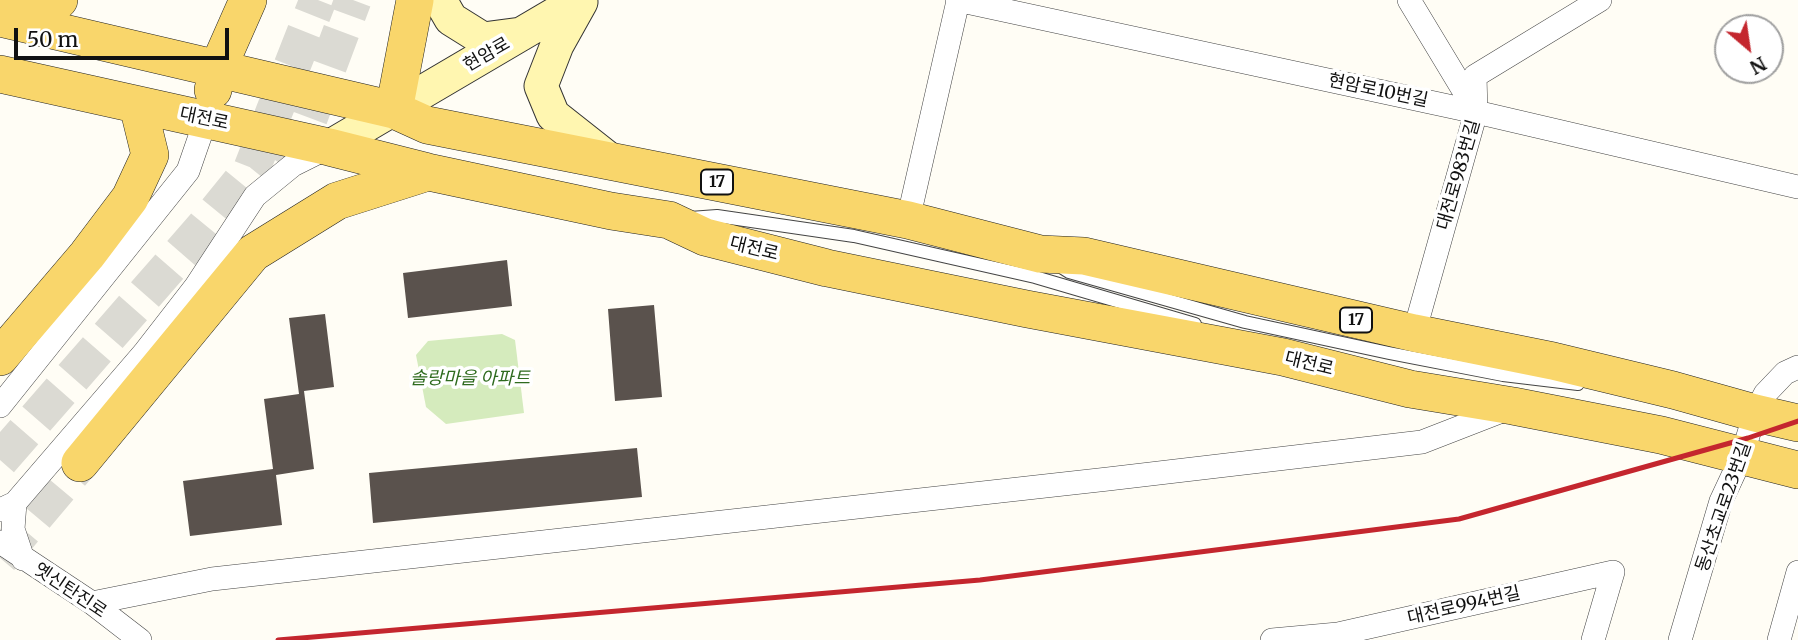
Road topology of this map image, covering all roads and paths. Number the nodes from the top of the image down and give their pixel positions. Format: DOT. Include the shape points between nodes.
graph roads {
  1 [pos="59,0"];
  2 [pos="248,0"];
  3 [pos="415,0"];
  4 [pos="440,0"];
  5 [pos="581,0"];
  6 [pos="958,0"];
  7 [pos="1409,0"];
  8 [pos="1600,0"];
  9 [pos="0,7"];
  10 [pos="0,18"];
  11 [pos="524,34"];
  12 [pos="218,68"];
  13 [pos="0,74"];
  14 [pos="138,106"];
  15 [pos="394,110"];
  16 [pos="1476,112"];
  17 [pos="206,119"];
  18 [pos="329,147"];
  19 [pos="610,160"];
  20 [pos="428,172"];
  21 [pos="1798,187"];
  22 [pos="669,220"];
  23 [pos="908,220"];
  24 [pos="1040,254"];
  25 [pos="1204,327"];
  26 [pos="1414,333"];
  27 [pos="1229,334"];
  28 [pos="0,357"];
  29 [pos="1283,357"];
  30 [pos="1798,368"];
  31 [pos="1673,390"];
  32 [pos="0,406"];
  33 [pos="1513,407"];
  34 [pos="1755,413"];
  35 [pos="1798,423"];
  36 [pos="1742,456"];
  37 [pos="80,463"];
  38 [pos="1798,470"];
  39 [pos="8,506"];
  40 [pos="0,542"];
  41 [pos="23,559"];
  42 [pos="1798,572"];
  43 [pos="92,603"];
  44 [pos="1337,637"];
  45 [pos="140,640"];
  46 [pos="1272,640"];
  47 [pos="1593,640"];
  48 [pos="1680,640"];
  49 [pos="1779,640"];
  1 -- 9 [label="main road"];
  2 -- 12 [label="main road"];
  3 -- 15 [label="main road"];
  4 -- 11 [label="street" via="451,19 483,38"];
  5 -- 11 [label="street, 현암로"];
  5 -- 19 [label="street" via="541,86 553,115"];
  6 -- 16 [label="street, 현암로10번길"];
  6 -- 23 [label="street"];
  7 -- 16 [label="street"];
  8 -- 16 [label="street, 대전로983번길" via="1475,76"];
  10 -- 12 [label="main road, 17"];
  11 -- 15 [label="street, 현암로"];
  12 -- 15 [label="main road, 17"];
  12 -- 17 [label="main road"];
  13 -- 14 [label="main road, 대전로"];
  14 -- 17 [label="main road, 대전로"];
  14 -- 28 [label="main road" via="150,155 130,198"];
  15 -- 18 [label="street, 현암로"];
  15 -- 19 [label="main road, 17" via="428,125"];
  16 -- 21 [label="street, 현암로10번길"];
  16 -- 26 [label="street, 대전로983번길"];
  17 -- 18 [label="main road, 대전로"];
  17 -- 32 [label="street" via="188,171"];
  18 -- 20 [label="main road, 대전로"];
  18 -- 39 [label="street" via="293,165 255,195 196,286 144,353"];
  19 -- 23 [label="main road, 17"];
  20 -- 22 [label="main road, 대전로"];
  20 -- 37 [label="main road" via="337,201 253,253"];
  22 -- 25 [label="lane" via="717,216 854,236 1035,277"];
  22 -- 29 [label="main road, 대전로" via="705,237 827,268"];
  23 -- 24 [label="main road, 17"];
  24 -- 26 [label="main road, 17" via="1084,256"];
  24 -- 31 [label="lane" via="1069,272 1221,316 1503,375"];
  26 -- 31 [label="main road, 17"];
  27 -- 29 [label="lane"];
  29 -- 33 [label="main road, 대전로" via="1410,389"];
  30 -- 34 [label="street, 동산초교로23번길" via="1785,373"];
  31 -- 34 [label="main road, 17"];
  33 -- 36 [label="main road, 대전로" via="1661,435"];
  33 -- 43 [label="street" via="1422,442 212,579"];
  34 -- 35 [label="main road, 17"];
  34 -- 36 [label="street, 동산초교로23번길"];
  36 -- 38 [label="main road, 대전로"];
  36 -- 48 [label="street, 동산초교로23번길" via="1721,501"];
  39 -- 41 [label="street"];
  40 -- 41 [label="street, 옛신탄진로"];
  41 -- 43 [label="street, 옛신탄진로"];
  42 -- 49 [label="street"];
  43 -- 45 [label="street, 옛신탄진로"];
  44 -- 46 [label="street, 대전로994번길"];
  44 -- 47 [label="street, 대전로994번길" via="1613,572"];
}
